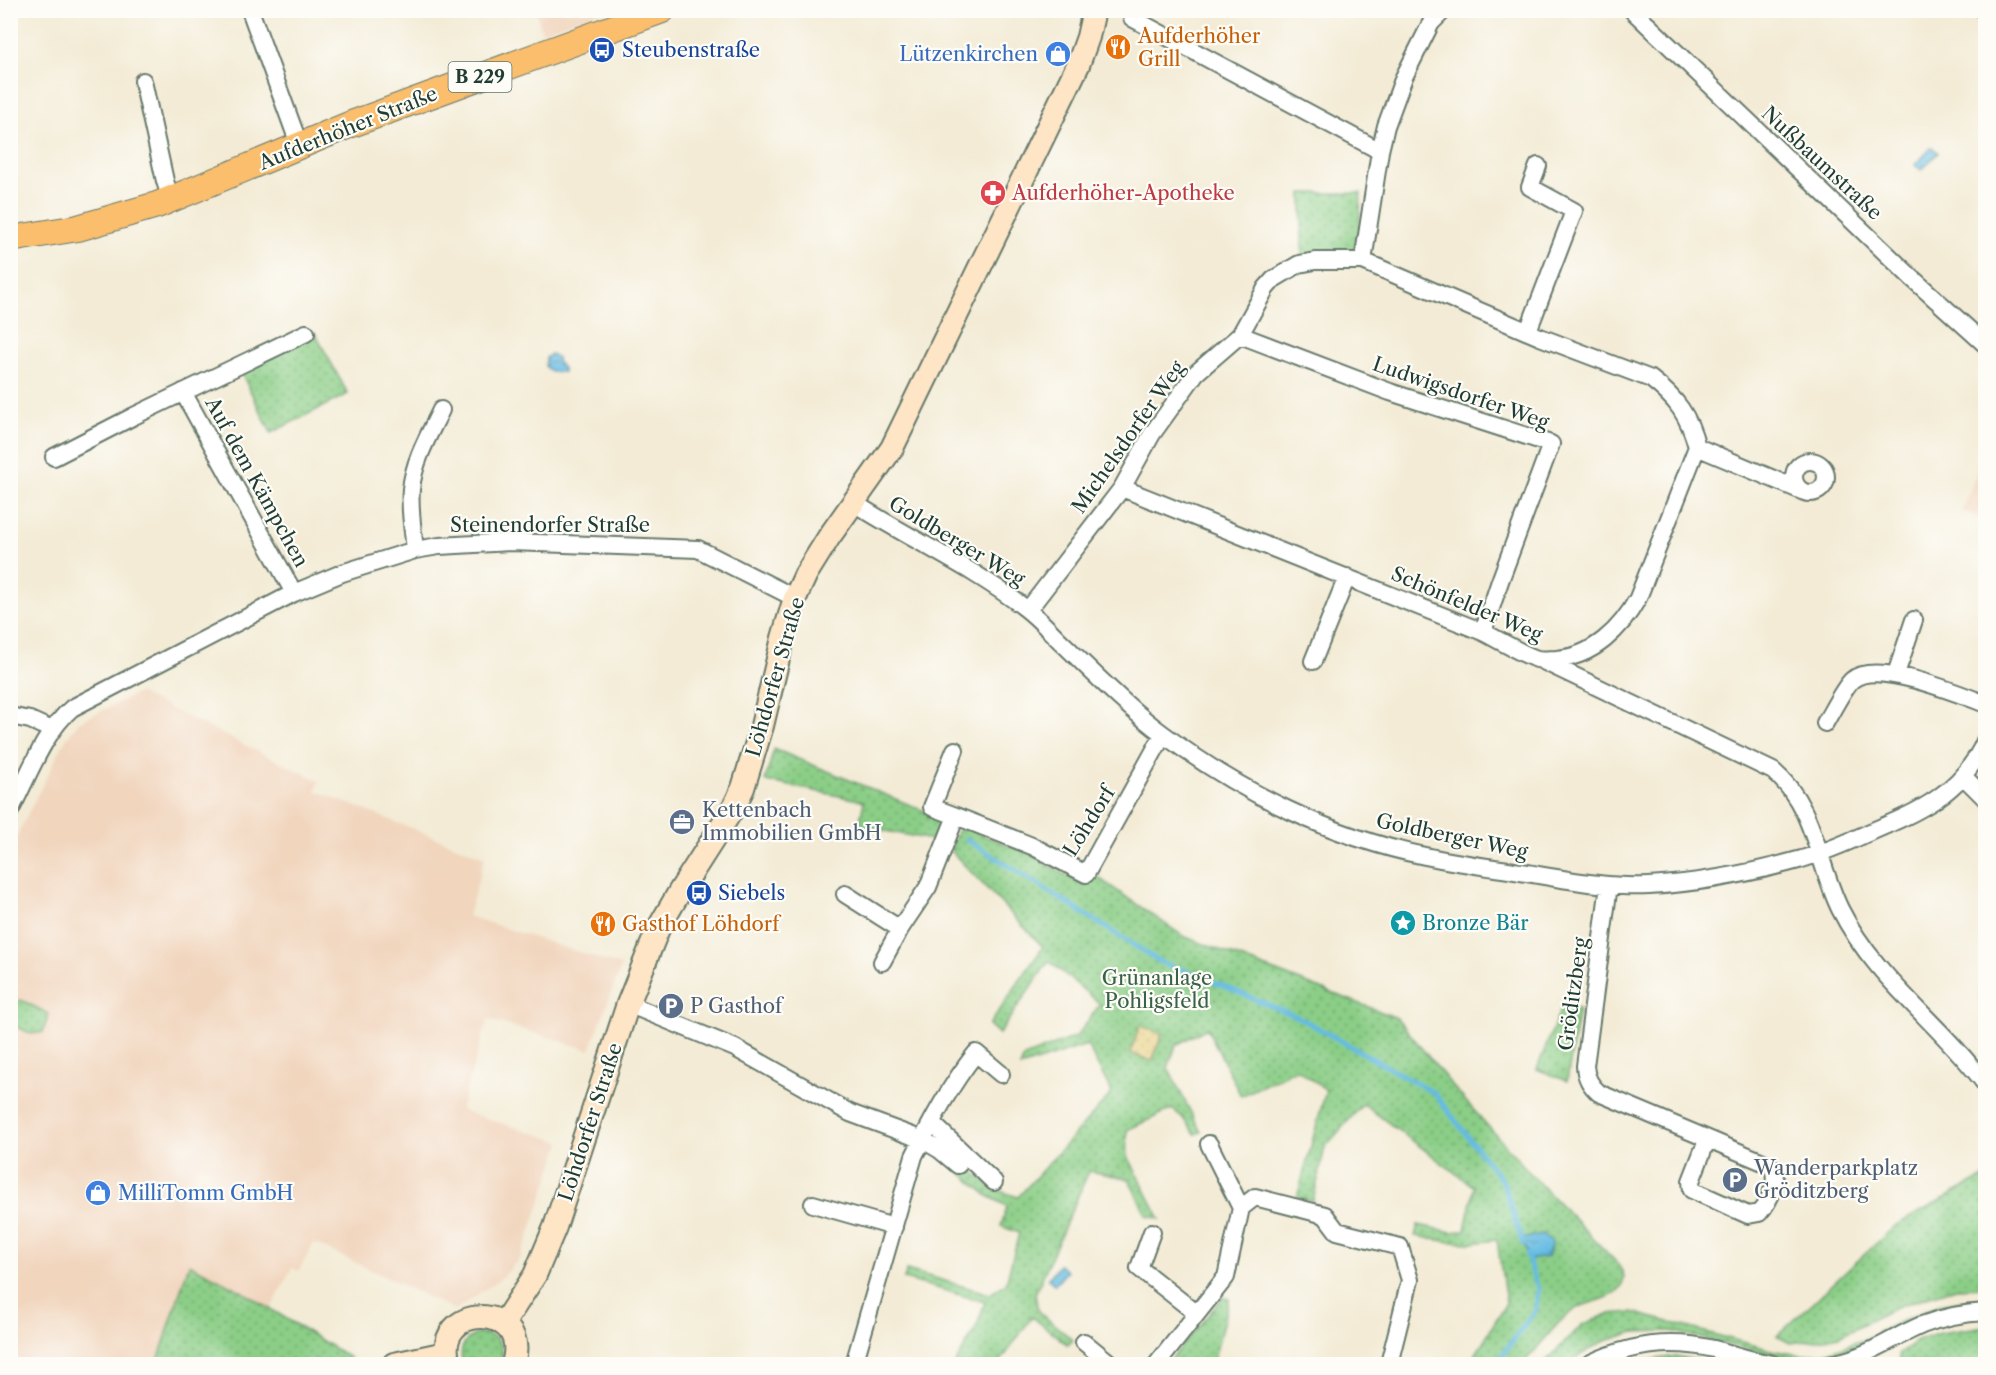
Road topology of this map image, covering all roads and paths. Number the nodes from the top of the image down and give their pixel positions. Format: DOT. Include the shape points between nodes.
graph roads {
  1 [pos="250,10"];
  2 [pos="662,10"];
  3 [pos="1094,10"];
  4 [pos="1632,10"];
  5 [pos="1443,11"];
  6 [pos="1132,18"];
  7 [pos="143,81"];
  8 [pos="300,147"];
  9 [pos="1380,151"];
  10 [pos="1538,166"];
  11 [pos="171,200"];
  12 [pos="10,239"];
  13 [pos="1363,261"];
  14 [pos="1528,331"];
  15 [pos="306,333"];
  16 [pos="1240,335"];
  17 [pos="1985,343"];
  18 [pos="183,392"];
  19 [pos="441,410"];
  20 [pos="1697,447"];
  21 [pos="54,457"];
  22 [pos="1122,488"];
  23 [pos="1802,491"];
  24 [pos="854,502"];
  25 [pos="415,550"];
  26 [pos="1347,577"];
  27 [pos="294,592"];
  28 [pos="795,598"];
  29 [pos="1028,610"];
  30 [pos="1914,620"];
  31 [pos="1483,632"];
  32 [pos="1537,659"];
  33 [pos="1313,661"];
  34 [pos="1896,674"];
  35 [pos="1986,704"];
  36 [pos="10,716"];
  37 [pos="1825,723"];
  38 [pos="52,730"];
  39 [pos="1163,735"];
  40 [pos="1986,740"];
  41 [pos="955,750"];
  42 [pos="1963,776"];
  43 [pos="1986,799"];
  44 [pos="10,811"];
  45 [pos="956,816"];
  46 [pos="1819,854"];
  47 [pos="1609,885"];
  48 [pos="845,894"];
  49 [pos="900,929"];
  50 [pos="882,962"];
  51 [pos="628,1004"];
  52 [pos="1002,1074"];
  53 [pos="1986,1085"];
  54 [pos="932,1123"];
  55 [pos="922,1140"];
  56 [pos="1707,1140"];
  57 [pos="1209,1144"];
  58 [pos="958,1165"];
  59 [pos="994,1182"];
  60 [pos="813,1204"];
  61 [pos="1241,1208"];
  62 [pos="894,1227"];
  63 [pos="1152,1232"];
  64 [pos="1986,1312"];
  65 [pos="1196,1313"];
  66 [pos="503,1324"];
  67 [pos="1084,1342"];
  68 [pos="447,1359"];
  69 [pos="394,1365"];
  70 [pos="513,1365"];
  71 [pos="854,1365"];
  72 [pos="1111,1365"];
  73 [pos="1157,1365"];
  74 [pos="1389,1365"];
  75 [pos="1589,1365"];
  76 [pos="1772,1365"];
  77 [pos="1829,1365"];
  1 -- 8 [label="street"];
  2 -- 8 [label="main road, Aufderhöher Straße / B 229" via="388,110"];
  3 -- 24 [label="main road, Löhdorfer Straße" via="1078,65 993,241 892,448"];
  4 -- 17 [label="street, Nußbaumstraße"];
  5 -- 9 [label="street" via="1431,23 1404,77"];
  6 -- 9 [label="street"];
  7 -- 11 [label="street"];
  8 -- 11 [label="main road, Aufderhöher Straße / B 229"];
  9 -- 13 [label="street"];
  10 -- 14 [label="street" via="1530,187 1575,211"];
  11 -- 12 [label="main road, Aufderhöher Straße / B 229" via="78,228"];
  13 -- 14 [label="street, Michelsdorfer Weg"];
  13 -- 16 [label="street, Michelsdorfer Weg" via="1305,262 1287,270 1266,288"];
  14 -- 20 [label="street, Michelsdorfer Weg" via="1650,379 1666,391 1691,424"];
  15 -- 18 [label="street, Auf dem Kämpchen"];
  16 -- 22 [label="street, Michelsdorfer Weg" via="1196,374 1152,434"];
  16 -- 31 [label="street, Ludwigsdorfer Weg" via="1390,392 1551,444"];
  18 -- 21 [label="street, Auf dem Kämpchen"];
  18 -- 27 [label="street, Auf dem Kämpchen"];
  19 -- 25 [label="street" via="412,477"];
  20 -- 23 [label="street"];
  20 -- 32 [label="street, Schönfelder Weg" via="1629,614 1608,636 1581,654"];
  22 -- 26 [label="street, Schönfelder Weg"];
  22 -- 29 [label="street, Michelsdorfer Weg"];
  24 -- 28 [label="main road, Löhdorfer Straße" via="818,554"];
  24 -- 29 [label="street, Goldberger Weg"];
  25 -- 27 [label="street, Steinendorfer Straße"];
  25 -- 28 [label="street, Steinendorfer Straße" via="511,542 698,549"];
  26 -- 31 [label="street, Schönfelder Weg"];
  26 -- 33 [label="street"];
  27 -- 38 [label="street, Steinendorfer Straße" via="72,708"];
  28 -- 51 [label="main road, Löhdorfer Straße" via="743,788 658,929"];
  29 -- 39 [label="street, Goldberger Weg"];
  30 -- 34 [label="street"];
  31 -- 32 [label="street, Schönfelder Weg"];
  32 -- 46 [label="street" via="1773,771 1802,805"];
  34 -- 35 [label="street"];
  34 -- 37 [label="street" via="1865,675 1852,680"];
  36 -- 38 [label="street"];
  38 -- 44 [label="street, Steinendorfer Straße"];
  39 -- 45 [label="street, Löhdorf" via="1086,874 1032,846"];
  39 -- 47 [label="street, Goldberger Weg" via="1222,775 1271,801 1366,841 1424,856"];
  40 -- 42 [label="street, Goldberger Weg"];
  41 -- 45 [label="street, Löhdorf" via="932,807"];
  42 -- 43 [label="street"];
  42 -- 46 [label="street, Goldberger Weg" via="1942,797"];
  45 -- 49 [label="street" via="928,887"];
  46 -- 47 [label="street, Goldberger Weg" via="1712,880"];
  46 -- 53 [label="street" via="1840,910 1860,943 1891,984"];
  47 -- 56 [label="street, Gröditzberg" via="1586,1075 1599,1093"];
  48 -- 49 [label="street"];
  49 -- 50 [label="street"];
  51 -- 55 [label="street" via="735,1048 850,1113"];
  51 -- 66 [label="main road, Löhdorfer Straße" via="555,1227 535,1275"];
  52 -- 54 [label="street" via="976,1053"];
  54 -- 55 [label="street"];
  54 -- 59 [label="street"];
  55 -- 58 [label="street"];
  55 -- 62 [label="street"];
  56 -- 56 [label="street, Gröditzberg" via="1691,1180 1692,1190 1748,1215 1759,1213 1776,1180 1773,1168"];
  57 -- 61 [label="street"];
  60 -- 62 [label="street"];
  61 -- 65 [label="street" via="1226,1277"];
  61 -- 74 [label="street" via="1255,1197 1324,1215 1338,1231 1401,1247 1410,1280"];
  62 -- 71 [label="street"];
  63 -- 65 [label="street" via="1139,1268"];
  64 -- 77 [label="street" via="1969,1312 1932,1322 1856,1358"];
  65 -- 73 [label="street"];
  66 -- 68 [label="main road" via="481,1316 460,1323 447,1342"];
  66 -- 70 [label="main road" via="515,1344"];
  67 -- 72 [label="street"];
  68 -- 69 [label="main road"];
  75 -- 76 [label="street" via="1633,1348 1674,1344"];
}
